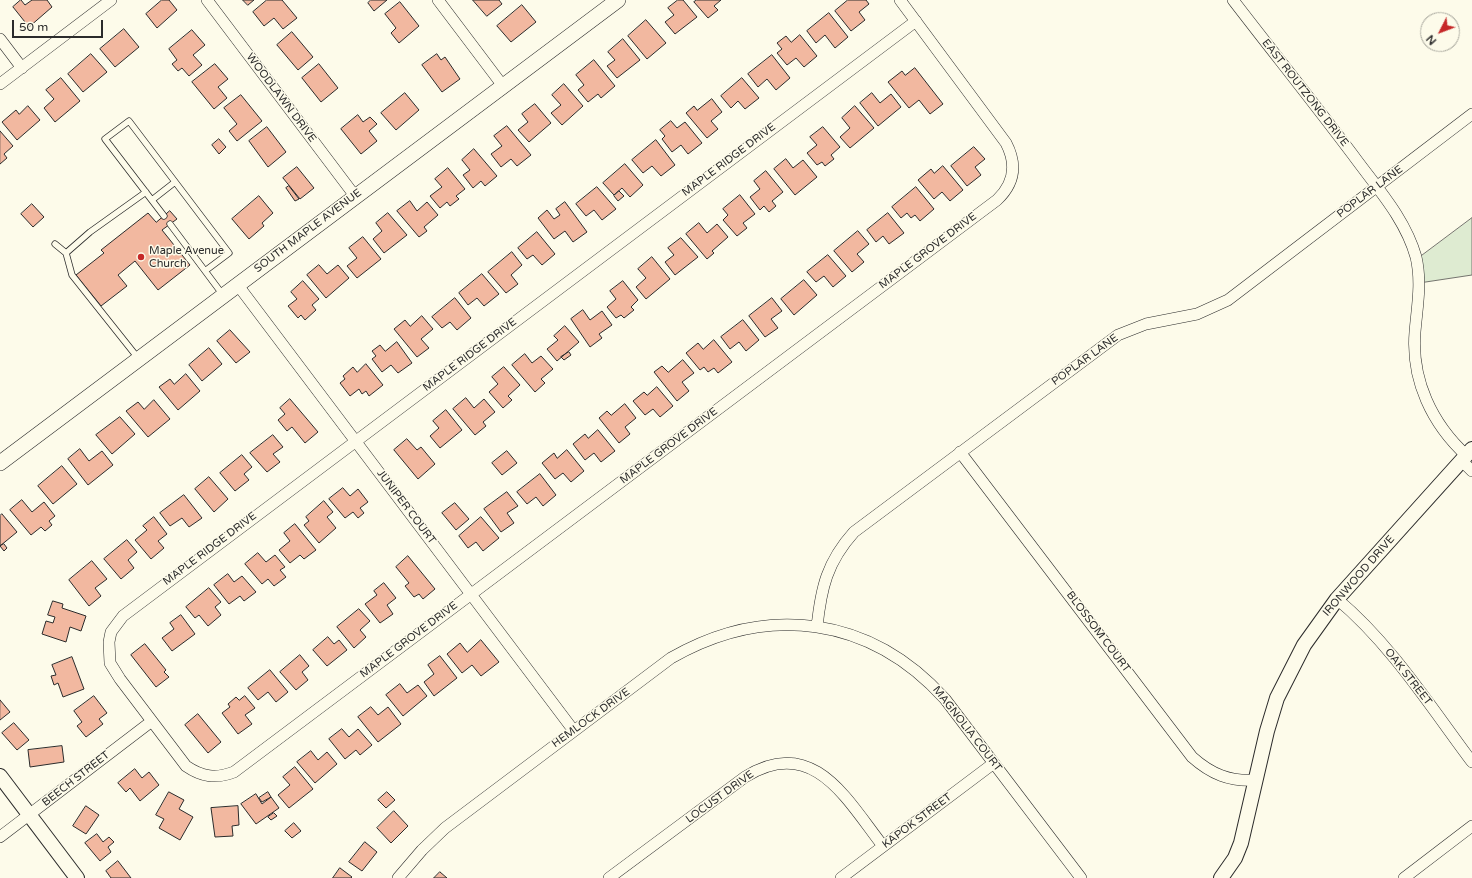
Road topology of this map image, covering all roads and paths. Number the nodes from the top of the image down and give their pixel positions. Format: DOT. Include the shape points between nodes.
graph roads {
  1 [pos="111,0"];
  2 [pos="207,0"];
  3 [pos="438,0"];
  4 [pos="618,0"];
  5 [pos="900,0"];
  6 [pos="1233,0"];
  7 [pos="916,21"];
  8 [pos="0,39"];
  9 [pos="22,68"];
  10 [pos="0,84"];
  11 [pos="503,86"];
  12 [pos="1472,114"];
  13 [pos="175,182"];
  14 [pos="1376,187"];
  15 [pos="146,192"];
  16 [pos="355,196"];
  17 [pos="152,200"];
  18 [pos="164,216"];
  19 [pos="170,224"];
  20 [pos="55,244"];
  21 [pos="66,253"];
  22 [pos="205,271"];
  23 [pos="238,284"];
  24 [pos="223,295"];
  25 [pos="139,360"];
  26 [pos="356,440"];
  27 [pos="960,452"];
  28 [pos="1467,455"];
  29 [pos="0,463"];
  30 [pos="1472,471"];
  31 [pos="471,594"];
  32 [pos="1337,599"];
  33 [pos="816,627"];
  34 [pos="152,721"];
  35 [pos="574,731"];
  36 [pos="1472,762"];
  37 [pos="994,763"];
  38 [pos="0,776"];
  39 [pos="1256,780"];
  40 [pos="29,815"];
  41 [pos="1472,826"];
  42 [pos="0,837"];
  43 [pos="883,846"];
  44 [pos="77,878"];
  45 [pos="398,878"];
  46 [pos="609,878"];
  47 [pos="841,878"];
  48 [pos="1081,878"];
  49 [pos="1221,878"];
  50 [pos="1404,878"];
  1 -- 9 [label="street"];
  2 -- 16 [label="street, WOODLAWN DRIVE"];
  3 -- 11 [label="street"];
  4 -- 11 [label="main road, SOUTH MAPLE AVENUE"];
  5 -- 7 [label="street, MAPLE GROVE DRIVE"];
  6 -- 14 [label="street, EAST ROUTZONG DRIVE"];
  7 -- 26 [label="street, MAPLE RIDGE DRIVE"];
  7 -- 31 [label="street, MAPLE GROVE DRIVE" via="1006,143 1013,158 1014,170 1005,192"];
  8 -- 9 [label="street"];
  9 -- 10 [label="street"];
  11 -- 16 [label="main road, SOUTH MAPLE AVENUE"];
  12 -- 14 [label="street, POPLAR LANE"];
  13 -- 15 [label="lane" via="129,121 105,138"];
  13 -- 17 [label="lane"];
  13 -- 22 [label="lane" via="229,253"];
  14 -- 27 [label="street, POPLAR LANE" via="1228,300 1197,314 1146,324 1118,335"];
  14 -- 28 [label="street, EAST ROUTZONG DRIVE" via="1402,223 1416,260 1420,292 1415,351 1417,372 1423,392 1441,429"];
  15 -- 17 [label="lane"];
  15 -- 21 [label="lane" via="90,232"];
  16 -- 23 [label="main road, SOUTH MAPLE AVENUE"];
  17 -- 18 [label="lane"];
  19 -- 22 [label="lane"];
  20 -- 21 [label="lane"];
  21 -- 25 [label="lane" via="72,275"];
  22 -- 24 [label="lane"];
  23 -- 24 [label="main road, SOUTH MAPLE AVENUE"];
  23 -- 26 [label="street, JUNIPER COURT"];
  24 -- 25 [label="main road, SOUTH MAPLE AVENUE"];
  25 -- 29 [label="main road, SOUTH MAPLE AVENUE"];
  26 -- 31 [label="street, JUNIPER COURT"];
  26 -- 34 [label="street, MAPLE RIDGE DRIVE" via="170,579 116,623 108,642 110,663"];
  27 -- 33 [label="street, POPLAR LANE" via="854,532 844,543 824,580"];
  27 -- 39 [label="street, BLOSSOM COURT" via="1192,757 1205,768 1221,776 1238,780"];
  28 -- 30 [label="street, EAST ROUTZONG DRIVE"];
  28 -- 32 [label="street, IRONWOOD DRIVE"];
  31 -- 34 [label="street, MAPLE GROVE DRIVE" via="234,772 224,776 205,776 186,766"];
  31 -- 35 [label="street, JUNIPER COURT"];
  32 -- 36 [label="street, OAK STREET" via="1377,637"];
  32 -- 39 [label="street, IRONWOOD DRIVE" via="1304,645 1278,698 1267,731"];
  33 -- 35 [label="street, HEMLOCK DRIVE" via="776,624 749,628 702,642 671,658"];
  33 -- 37 [label="street, MAGNOLIA COURT" via="857,638 884,649 912,668 945,699"];
  34 -- 40 [label="street, BEECH STREET"];
  35 -- 45 [label="street, HEMLOCK DRIVE" via="444,828"];
  37 -- 43 [label="street, KAPOK STREET"];
  37 -- 48 [label="street, MAGNOLIA COURT"];
  38 -- 40 [label="street"];
  39 -- 49 [label="street, IRONWOOD DRIVE" via="1241,843 1235,858"];
  40 -- 42 [label="street, BEECH STREET"];
  40 -- 44 [label="street"];
  41 -- 50 [label="street"];
  43 -- 46 [label="street, LOCUST DRIVE" via="833,782 805,766 775,764 745,777"];
  43 -- 47 [label="street, KAPOK STREET"];
}
